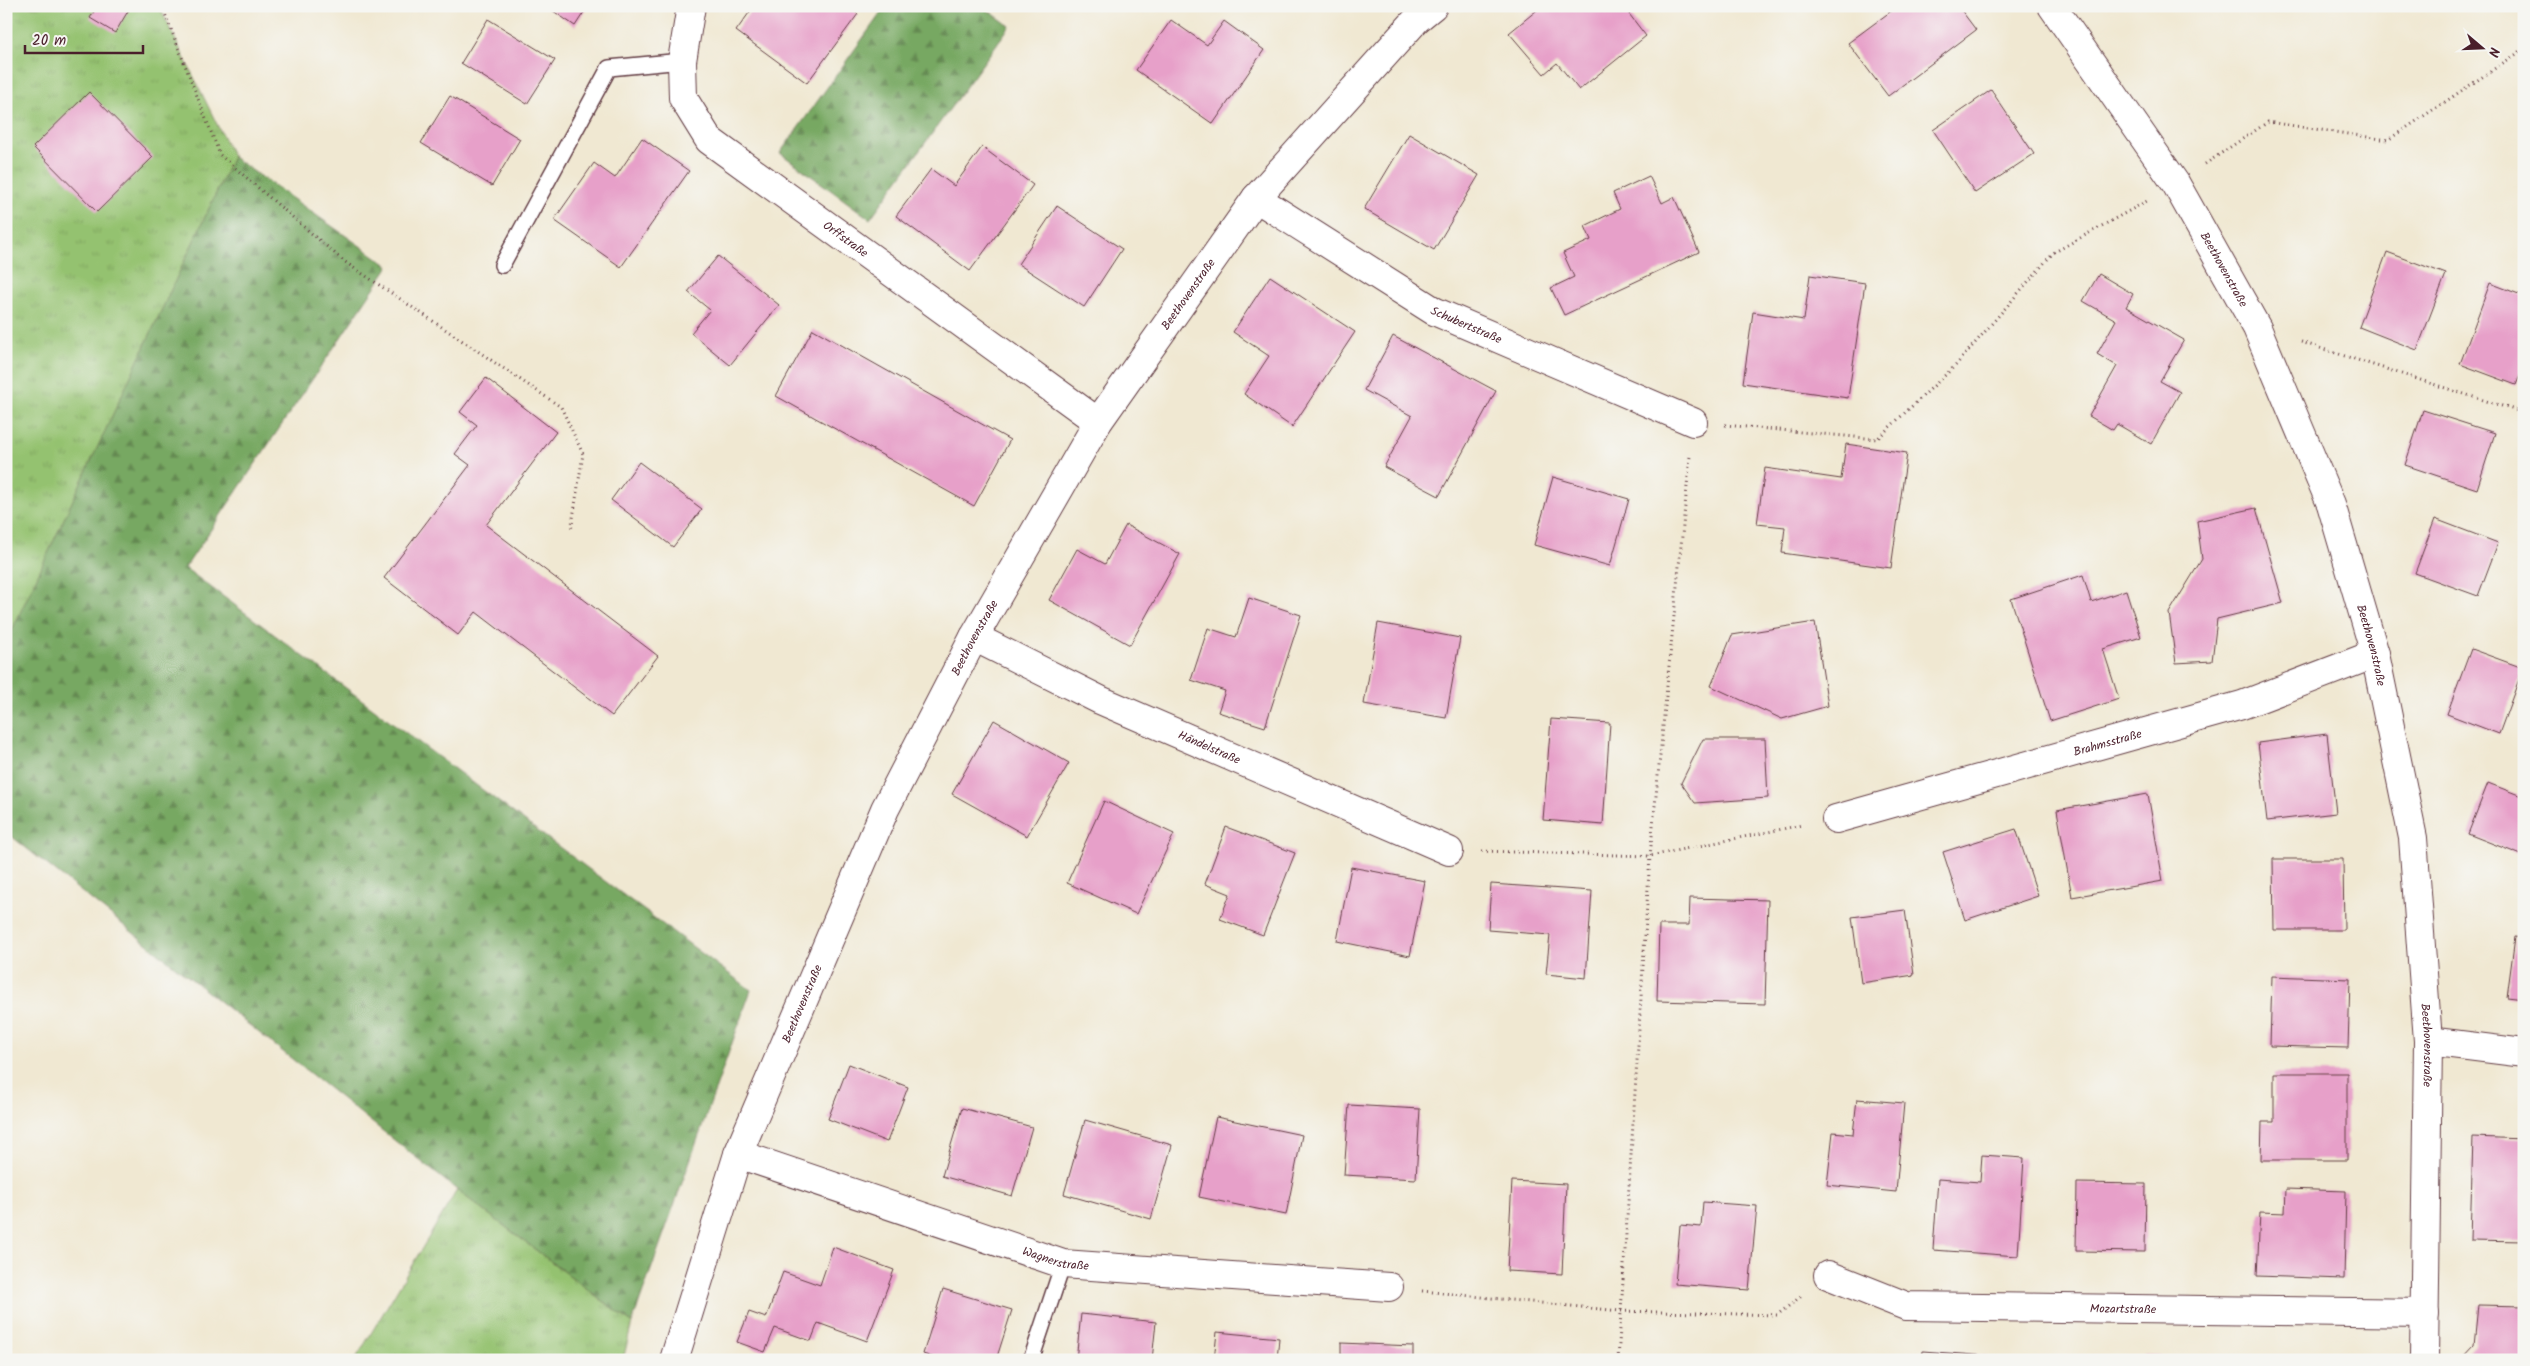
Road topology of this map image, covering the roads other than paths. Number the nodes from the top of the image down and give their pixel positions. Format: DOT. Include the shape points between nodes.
graph roads {
  1 [pos="691,6"];
  2 [pos="1433,6"];
  3 [pos="2061,10"];
  4 [pos="682,60"];
  5 [pos="1256,198"];
  6 [pos="502,265"];
  7 [pos="1098,422"];
  8 [pos="1693,422"];
  9 [pos="974,638"];
  10 [pos="2375,654"];
  11 [pos="1836,819"];
  12 [pos="1449,851"];
  13 [pos="2428,1041"];
  14 [pos="2524,1053"];
  15 [pos="738,1154"];
  16 [pos="1063,1264"];
  17 [pos="1828,1275"];
  18 [pos="1389,1287"];
  19 [pos="2425,1312"];
  20 [pos="674,1360"];
  21 [pos="1031,1360"];
  22 [pos="2424,1360"];
  1 -- 4 [label="street, Orffstraße"];
  2 -- 5 [label="street, Beethovenstraße"];
  3 -- 10 [label="street, Beethovenstraße" via="2176,184 2257,328 2331,504"];
  4 -- 6 [label="lane" via="609,68"];
  4 -- 7 [label="street, Orffstraße" via="683,98 709,140"];
  5 -- 7 [label="street, Beethovenstraße"];
  5 -- 8 [label="street, Schubertstraße" via="1434,311"];
  7 -- 9 [label="street, Beethovenstraße"];
  9 -- 12 [label="street, Händelstraße" via="1100,700"];
  9 -- 15 [label="street, Beethovenstraße" via="885,809"];
  10 -- 11 [label="street, Brahmsstraße" via="2242,704"];
  10 -- 13 [label="street, Beethovenstraße" via="2413,838"];
  13 -- 14 [label="street"];
  13 -- 19 [label="street, Beethovenstraße"];
  15 -- 16 [label="street, Wagnerstraße"];
  15 -- 20 [label="street, Beethovenstraße"];
  16 -- 18 [label="street, Wagnerstraße"];
  16 -- 21 [label="lane"];
  17 -- 19 [label="street, Mozartstraße" via="1906,1306"];
  19 -- 22 [label="street, Beethovenstraße"];
}
